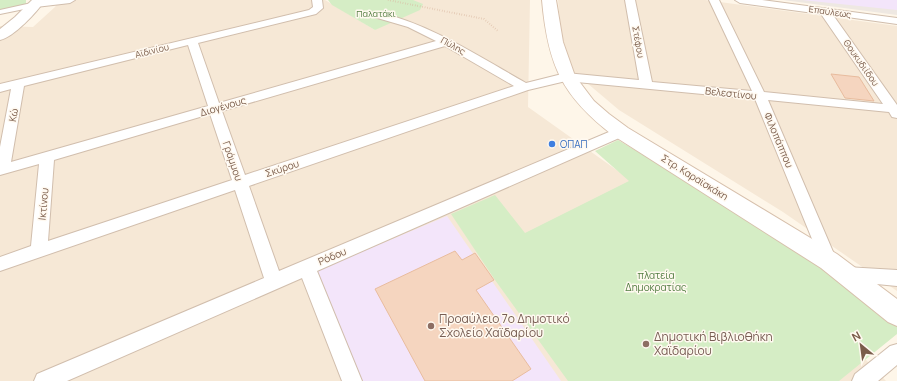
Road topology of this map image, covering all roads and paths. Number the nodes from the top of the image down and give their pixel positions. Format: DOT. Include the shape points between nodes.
graph roads {
  1 [pos="70,0"];
  2 [pos="317,0"];
  3 [pos="388,0"];
  4 [pos="548,0"];
  5 [pos="630,0"];
  6 [pos="714,0"];
  7 [pos="740,0"];
  8 [pos="37,2"];
  9 [pos="0,12"];
  10 [pos="825,12"];
  11 [pos="378,15"];
  12 [pos="897,21"];
  13 [pos="498,30"];
  14 [pos="0,36"];
  15 [pos="192,41"];
  16 [pos="446,42"];
  17 [pos="566,77"];
  18 [pos="18,83"];
  19 [pos="646,84"];
  20 [pos="524,87"];
  21 [pos="0,88"];
  22 [pos="760,96"];
  23 [pos="215,108"];
  24 [pos="896,110"];
  25 [pos="621,132"];
  26 [pos="47,156"];
  27 [pos="1,170"];
  28 [pos="240,182"];
  29 [pos="39,251"];
  30 [pos="829,261"];
  31 [pos="0,264"];
  32 [pos="307,267"];
  33 [pos="845,274"];
  34 [pos="897,278"];
  35 [pos="274,281"];
  36 [pos="897,314"];
  37 [pos="894,359"];
  38 [pos="44,381"];
  39 [pos="352,381"];
  40 [pos="862,381"];
  1 -- 8 [label="street"];
  2 -- 15 [label="street, Αϊδινίου" via="318,8 304,14"];
  3 -- 13 [label="path" via="484,19"];
  4 -- 17 [label="main road, Στρ. Καραϊσκάκη" via="556,49"];
  5 -- 19 [label="street, Στέφου"];
  6 -- 22 [label="street, Φιλοπάππου"];
  7 -- 10 [label="street, Επαύλεως"];
  8 -- 9 [label="street"];
  8 -- 14 [label="street"];
  10 -- 12 [label="street, Επαύλεως"];
  10 -- 24 [label="street, Θουκυδιίδου"];
  11 -- 16 [label="street, Πύλης" via="412,26"];
  15 -- 18 [label="street, Αϊδινίου"];
  15 -- 23 [label="street, Γράμμου"];
  16 -- 20 [label="street, Πύλης"];
  16 -- 23 [label="street, Διογένους"];
  17 -- 19 [label="street, Βελεστίνου"];
  17 -- 20 [label="street, Σκύρου"];
  17 -- 25 [label="main road, Στρ. Καραϊσκάκη" via="585,102"];
  18 -- 21 [label="street, Αϊδινίου"];
  18 -- 27 [label="street, Κώ"];
  19 -- 22 [label="street, Βελεστίνου"];
  20 -- 28 [label="street, Σκύρου"];
  22 -- 24 [label="street, Βελεστίνου"];
  22 -- 30 [label="street, Φιλοπάππου"];
  23 -- 26 [label="street, Διογένους"];
  23 -- 28 [label="street, Γράμμου"];
  25 -- 30 [label="main road, Στρ. Καραϊσκάκη"];
  25 -- 32 [label="street, Ρόδου"];
  26 -- 27 [label="street, Διογένους"];
  26 -- 29 [label="street, Ικτίνου"];
  28 -- 29 [label="street, Σκύρου"];
  28 -- 35 [label="street, Γράμμου"];
  29 -- 31 [label="street, Σκύρου"];
  30 -- 33 [label="main road, Στρ. Καραϊσκάκη"];
  32 -- 35 [label="street, Ρόδου"];
  32 -- 39 [label="street"];
  33 -- 34 [label="street"];
  33 -- 36 [label="main road, Στρ. Καραϊσκάκη"];
  35 -- 38 [label="street, Ρόδου"];
  37 -- 40 [label="street"];
}
